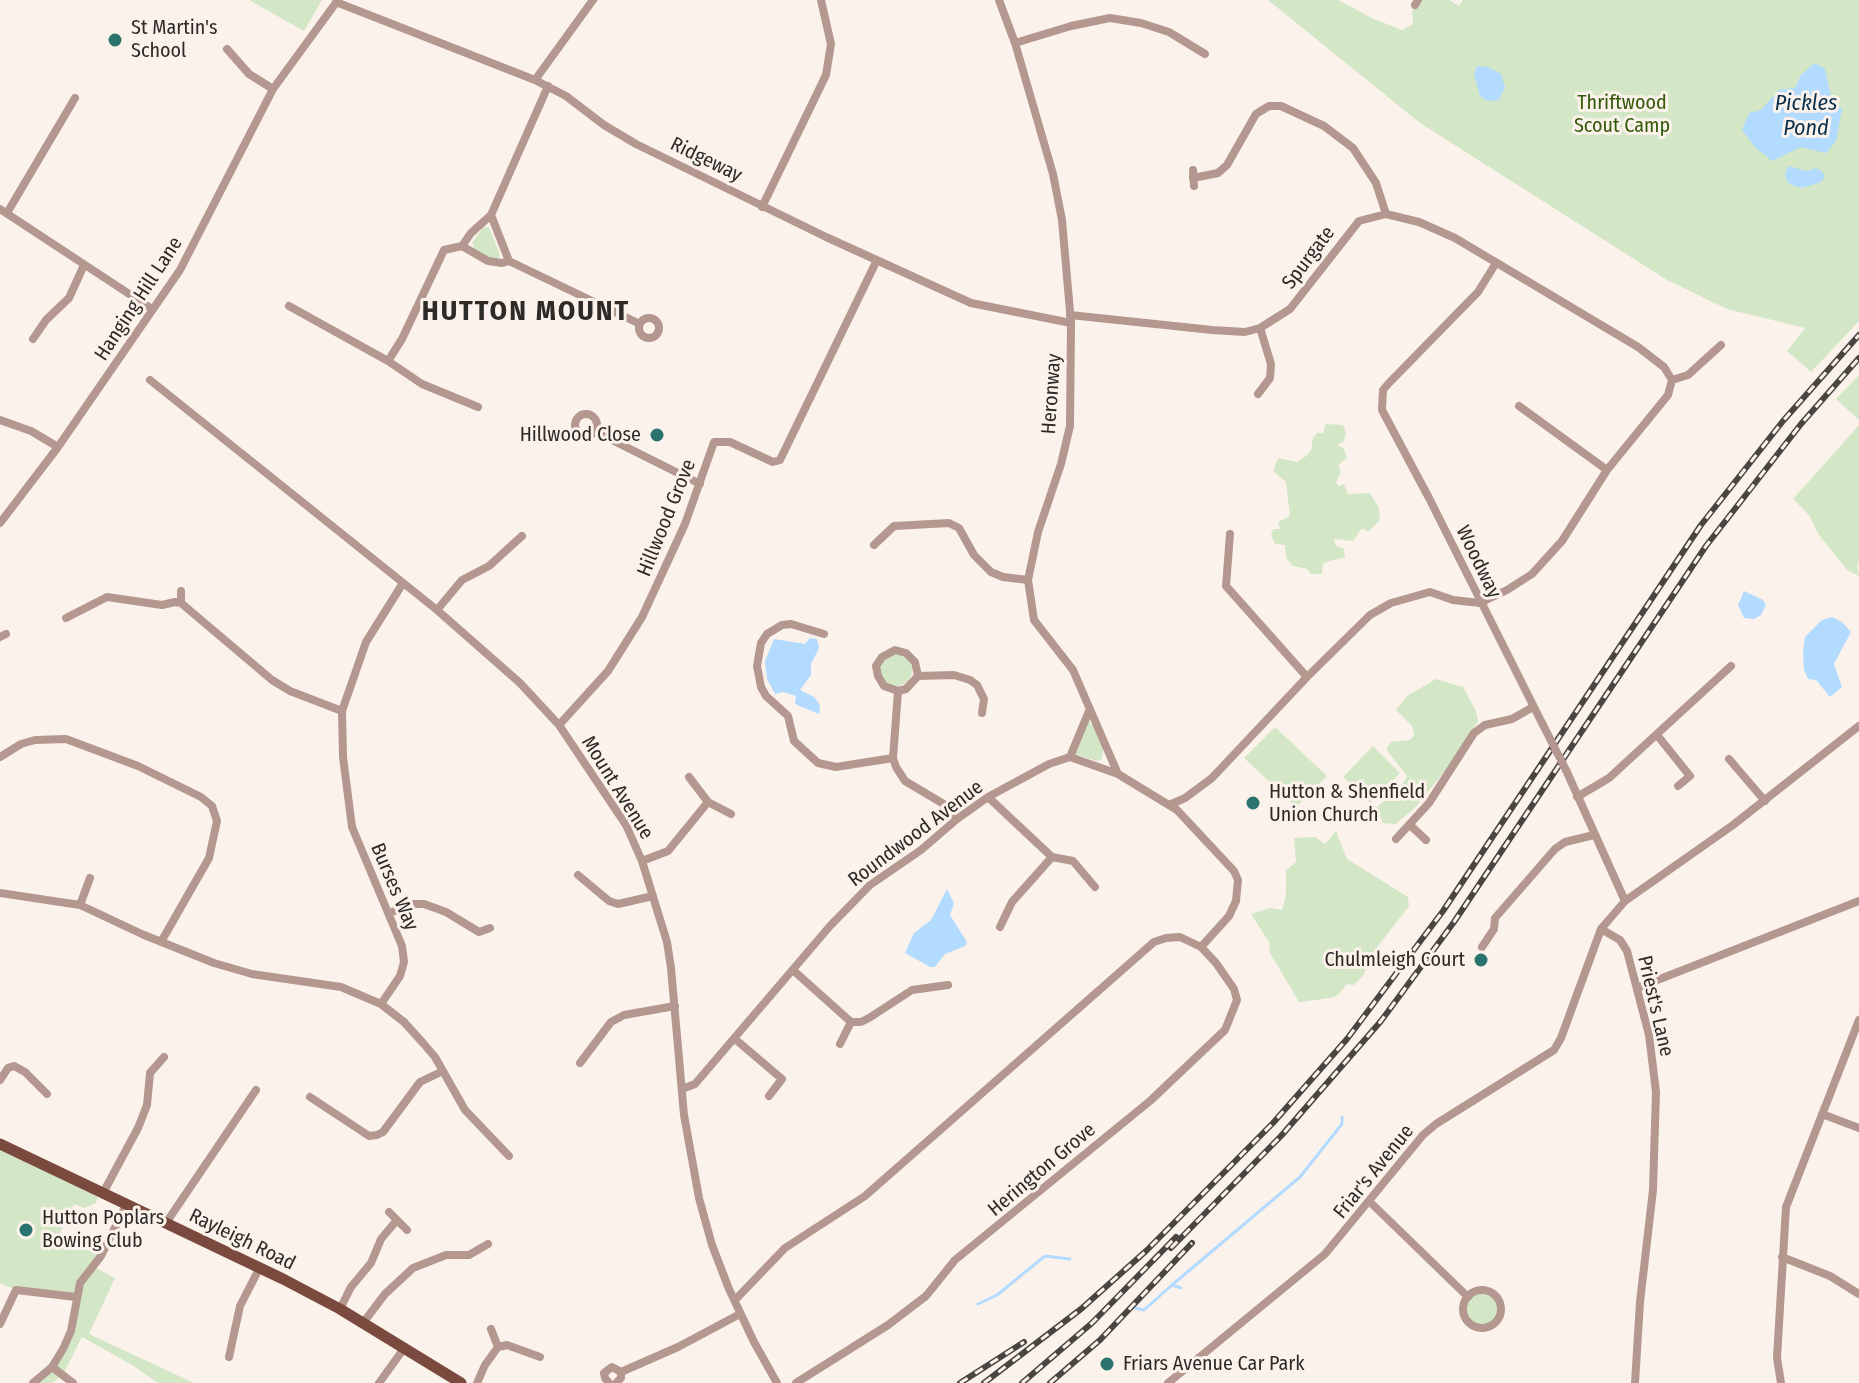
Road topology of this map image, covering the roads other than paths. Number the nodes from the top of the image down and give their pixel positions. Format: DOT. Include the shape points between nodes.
graph roads {
  1 [pos="593,0"];
  2 [pos="821,0"];
  3 [pos="999,0"];
  4 [pos="337,1"];
  5 [pos="1015,43"];
  6 [pos="227,49"];
  7 [pos="1205,54"];
  8 [pos="535,80"];
  9 [pos="548,86"];
  10 [pos="273,89"];
  11 [pos="75,98"];
  12 [pos="1193,178"];
  13 [pos="762,207"];
  14 [pos="3,211"];
  15 [pos="1386,214"];
  16 [pos="491,215"];
  17 [pos="462,246"];
  18 [pos="877,260"];
  19 [pos="509,261"];
  20 [pos="1496,263"];
  21 [pos="84,265"];
  22 [pos="289,306"];
  23 [pos="152,309"];
  24 [pos="1070,319"];
  25 [pos="640,324"];
  26 [pos="1260,328"];
  27 [pos="33,339"];
  28 [pos="1721,345"];
  29 [pos="388,361"];
  30 [pos="150,380"];
  31 [pos="1672,380"];
  32 [pos="1258,394"];
  33 [pos="1519,406"];
  34 [pos="478,407"];
  35 [pos="0,420"];
  36 [pos="594,431"];
  37 [pos="58,447"];
  38 [pos="1607,470"];
  39 [pos="700,484"];
  40 [pos="0,523"];
  41 [pos="1230,534"];
  42 [pos="522,536"];
  43 [pos="874,545"];
  44 [pos="1028,580"];
  45 [pos="403,583"];
  46 [pos="181,591"];
  47 [pos="181,603"];
  48 [pos="1480,603"];
  49 [pos="437,610"];
  50 [pos="66,618"];
  51 [pos="824,634"];
  52 [pos="1731,666"];
  53 [pos="918,676"];
  54 [pos="1307,677"];
  55 [pos="898,691"];
  56 [pos="1533,707"];
  57 [pos="342,711"];
  58 [pos="1089,711"];
  59 [pos="982,713"];
  60 [pos="559,725"];
  61 [pos="1859,726"];
  62 [pos="1657,735"];
  63 [pos="0,757"];
  64 [pos="1070,757"];
  65 [pos="893,758"];
  66 [pos="1729,759"];
  67 [pos="1118,774"];
  68 [pos="689,777"];
  69 [pos="1678,786"];
  70 [pos="988,797"];
  71 [pos="1577,797"];
  72 [pos="1185,798"];
  73 [pos="1765,801"];
  74 [pos="708,802"];
  75 [pos="1169,805"];
  76 [pos="731,814"];
  77 [pos="1185,817"];
  78 [pos="957,819"];
  79 [pos="1410,825"];
  80 [pos="1594,835"];
  81 [pos="1396,839"];
  82 [pos="1426,840"];
  83 [pos="1052,857"];
  84 [pos="642,861"];
  85 [pos="578,875"];
  86 [pos="87,877"];
  87 [pos="1095,887"];
  88 [pos="0,893"];
  89 [pos="653,896"];
  90 [pos="1625,901"];
  91 [pos="1859,901"];
  92 [pos="80,905"];
  93 [pos="389,913"];
  94 [pos="1000,927"];
  95 [pos="490,928"];
  96 [pos="1601,929"];
  97 [pos="161,942"];
  98 [pos="1201,947"];
  99 [pos="1482,947"];
  100 [pos="794,971"];
  101 [pos="948,985"];
  102 [pos="1637,988"];
  103 [pos="381,1004"];
  104 [pos="675,1006"];
  105 [pos="1859,1020"];
  106 [pos="851,1022"];
  107 [pos="735,1039"];
  108 [pos="840,1044"];
  109 [pos="164,1057"];
  110 [pos="580,1063"];
  111 [pos="443,1071"];
  112 [pos="0,1080"];
  113 [pos="682,1089"];
  114 [pos="256,1090"];
  115 [pos="47,1094"];
  116 [pos="769,1096"];
  117 [pos="310,1097"];
  118 [pos="1822,1114"];
  119 [pos="1859,1128"];
  120 [pos="0,1144"];
  121 [pos="509,1156"];
  122 [pos="103,1193"];
  123 [pos="1370,1202"];
  124 [pos="126,1205"];
  125 [pos="389,1212"];
  126 [pos="397,1220"];
  127 [pos="166,1223"];
  128 [pos="407,1230"];
  129 [pos="488,1244"];
  130 [pos="1782,1257"];
  131 [pos="259,1269"];
  132 [pos="1859,1294"];
  133 [pos="76,1297"];
  134 [pos="1468,1297"];
  135 [pos="735,1300"];
  136 [pos="340,1309"];
  137 [pos="740,1314"];
  138 [pos="363,1323"];
  139 [pos="1,1327"];
  140 [pos="491,1329"];
  141 [pos="233,1338"];
  142 [pos="244,1341"];
  143 [pos="405,1347"];
  144 [pos="498,1347"];
  145 [pos="229,1357"];
  146 [pos="540,1357"];
  147 [pos="52,1367"];
  148 [pos="621,1372"];
  149 [pos="33,1383"];
  150 [pos="73,1383"];
  151 [pos="379,1383"];
  152 [pos="461,1383"];
  153 [pos="477,1383"];
  154 [pos="609,1383"];
  155 [pos="616,1383"];
  156 [pos="777,1383"];
  157 [pos="796,1383"];
  158 [pos="1168,1383"];
  159 [pos="1635,1383"];
  160 [pos="1781,1383"];
  1 -- 8 [label="street"];
  2 -- 13 [label="street" via="831,44 826,75"];
  3 -- 5 [label="street, Heronway"];
  4 -- 8 [label="street, Ridgeway"];
  4 -- 10 [label="street, Hanging Hill Lane"];
  5 -- 7 [label="street" via="1110,18 1169,32"];
  5 -- 24 [label="street, Heronway" via="1053,174"];
  6 -- 10 [label="street" via="249,74"];
  8 -- 9 [label="street, Ridgeway"];
  9 -- 13 [label="street, Ridgeway" via="620,135"];
  9 -- 16 [label="street"];
  10 -- 23 [label="street, Hanging Hill Lane" via="191,251"];
  11 -- 14 [label="street"];
  12 -- 15 [label="street" via="1218,173 1256,114 1281,106 1324,126 1353,148 1376,183"];
  13 -- 18 [label="street, Ridgeway"];
  14 -- 21 [label="street"];
  15 -- 20 [label="street" via="1435,228"];
  15 -- 26 [label="street, Spurgate" via="1359,221 1290,309"];
  16 -- 17 [label="street"];
  16 -- 19 [label="street"];
  17 -- 19 [label="street" via="488,261"];
  17 -- 29 [label="street" via="444,250"];
  18 -- 24 [label="street, Ridgeway" via="971,303"];
  18 -- 39 [label="street, Hillwood Grove" via="780,460 773,462 718,440"];
  19 -- 25 [label="street"];
  20 -- 31 [label="street" via="1638,347"];
  20 -- 48 [label="street, Woodway" via="1478,292 1383,390 1382,400 1382,410"];
  21 -- 23 [label="street"];
  21 -- 27 [label="street" via="69,298"];
  22 -- 29 [label="street"];
  23 -- 37 [label="street, Hanging Hill Lane"];
  24 -- 26 [label="street" via="1223,331"];
  24 -- 44 [label="street, Heronway" via="1070,426"];
  26 -- 32 [label="street" via="1271,364 1270,378"];
  28 -- 31 [label="street" via="1688,375"];
  29 -- 34 [label="street" via="422,384"];
  30 -- 45 [label="street, Mount Avenue"];
  31 -- 38 [label="street" via="1668,395"];
  33 -- 38 [label="street"];
  35 -- 37 [label="street"];
  36 -- 39 [label="street"];
  37 -- 40 [label="street, Hanging Hill Lane"];
  38 -- 48 [label="street" via="1532,574"];
  39 -- 60 [label="street, Hillwood Grove" via="637,626 608,671"];
  41 -- 54 [label="street" via="1226,586"];
  42 -- 49 [label="street" via="489,566 462,580"];
  43 -- 44 [label="street" via="894,526 949,523 959,528 991,572"];
  44 -- 58 [label="street, Heronway" via="1034,620 1067,660"];
  45 -- 49 [label="street, Mount Avenue"];
  45 -- 57 [label="street, Burses Way" via="366,642"];
  46 -- 47 [label="street"];
  47 -- 50 [label="street" via="107,597"];
  47 -- 57 [label="street" via="272,680"];
  48 -- 54 [label="street" via="1430,592 1391,603 1370,615"];
  48 -- 56 [label="street, Woodway"];
  49 -- 60 [label="street, Mount Avenue"];
  51 -- 65 [label="street" via="799,625 782,625 767,634 758,654 761,687 788,716 799,746 818,763"];
  52 -- 62 [label="street"];
  53 -- 55 [label="street"];
  53 -- 55 [label="street" via="906,653 895,650 882,657 876,666 878,676 884,686"];
  53 -- 59 [label="street" via="944,673 970,680 984,699"];
  54 -- 72 [label="street" via="1212,778"];
  55 -- 65 [label="street"];
  56 -- 71 [label="street, Woodway, bridge"];
  56 -- 79 [label="street" via="1474,733"];
  57 -- 93 [label="street, Burses Way" via="352,827"];
  58 -- 64 [label="street"];
  58 -- 67 [label="street, Heronway"];
  60 -- 84 [label="street, Mount Avenue" via="626,825"];
  61 -- 73 [label="street"];
  62 -- 69 [label="street" via="1690,776"];
  62 -- 71 [label="street" via="1609,778"];
  63 -- 97 [label="street" via="35,740 66,739 138,766 212,806 217,821 209,858"];
  64 -- 67 [label="street"];
  64 -- 70 [label="street, Roundwood Avenue"];
  65 -- 78 [label="street" via="905,781 947,806"];
  66 -- 73 [label="street"];
  67 -- 75 [label="street"];
  68 -- 74 [label="street"];
  70 -- 78 [label="street, Roundwood Avenue"];
  70 -- 83 [label="street"];
  71 -- 80 [label="street, Woodway"];
  72 -- 75 [label="street"];
  72 -- 77 [label="street"];
  73 -- 90 [label="street"];
  74 -- 76 [label="street"];
  74 -- 84 [label="street" via="668,851"];
  75 -- 77 [label="street"];
  77 -- 98 [label="street" via="1238,880 1229,916"];
  78 -- 100 [label="street, Roundwood Avenue" via="863,893"];
  79 -- 81 [label="street"];
  79 -- 82 [label="street"];
  80 -- 90 [label="street, Woodway"];
  80 -- 99 [label="street" via="1555,849 1495,918"];
  83 -- 87 [label="street" via="1073,861"];
  83 -- 94 [label="street" via="1012,902"];
  84 -- 89 [label="street, Mount Avenue"];
  85 -- 89 [label="street" via="618,904"];
  86 -- 92 [label="street"];
  88 -- 92 [label="street"];
  89 -- 104 [label="street, Mount Avenue" via="667,942"];
  90 -- 96 [label="street"];
  91 -- 102 [label="street"];
  92 -- 97 [label="street"];
  93 -- 95 [label="street" via="424,904 446,912 480,937"];
  93 -- 103 [label="street, Burses Way" via="404,962"];
  96 -- 102 [label="street, Priest's Lane" via="1627,951"];
  96 -- 123 [label="street, Friar's Avenue" via="1554,1050 1436,1124"];
  97 -- 103 [label="street" via="252,974 341,987"];
  98 -- 135 [label="street" via="1180,937 1154,942 865,1196 785,1248"];
  98 -- 157 [label="street, Herington Grove" via="1234,989 1237,1000 1225,1030 1150,1101 955,1260 926,1296"];
  100 -- 106 [label="street"];
  100 -- 107 [label="street, Roundwood Avenue"];
  101 -- 106 [label="street" via="912,990 869,1018"];
  102 -- 159 [label="street, Priest's Lane" via="1649,1035 1656,1122"];
  103 -- 111 [label="street" via="404,1022"];
  104 -- 110 [label="street" via="611,1022"];
  104 -- 113 [label="street, Mount Avenue"];
  105 -- 118 [label="street"];
  106 -- 108 [label="street"];
  107 -- 113 [label="street, Roundwood Avenue" via="695,1084"];
  107 -- 116 [label="street" via="782,1079"];
  109 -- 122 [label="street" via="150,1073 147,1105"];
  111 -- 117 [label="street" via="420,1082 377,1135 369,1136"];
  111 -- 121 [label="street" via="465,1110"];
  112 -- 115 [label="street" via="14,1066"];
  113 -- 135 [label="street, Mount Avenue" via="699,1198"];
  114 -- 127 [label="street"];
  118 -- 119 [label="street"];
  118 -- 130 [label="street" via="1786,1207"];
  120 -- 122 [label="main road, Rayleigh Road"];
  122 -- 124 [label="main road, Rayleigh Road"];
  123 -- 134 [label="street"];
  123 -- 158 [label="street, Friar's Avenue" via="1325,1254"];
  124 -- 127 [label="main road, Rayleigh Road"];
  124 -- 133 [label="street"];
  125 -- 126 [label="street"];
  126 -- 128 [label="street"];
  126 -- 136 [label="street"];
  127 -- 131 [label="main road, Rayleigh Road"];
  129 -- 138 [label="street" via="469,1255 446,1255 413,1268"];
  130 -- 132 [label="street"];
  130 -- 160 [label="street" via="1777,1358"];
  131 -- 136 [label="main road, Rayleigh Road"];
  131 -- 141 [label="street" via="243,1296"];
  133 -- 139 [label="street" via="16,1290"];
  133 -- 147 [label="street" via="71,1331"];
  134 -- 134 [label="street" via="1464,1311 1471,1325 1488,1327 1498,1320 1501,1308 1491,1293 1479,1291"];
  135 -- 137 [label="street, Mount Avenue"];
  136 -- 138 [label="main road, Rayleigh Road"];
  137 -- 148 [label="street"];
  137 -- 156 [label="street, Mount Avenue"];
  138 -- 143 [label="main road, Rayleigh Road"];
  140 -- 144 [label="street"];
  141 -- 142 [label="street"];
  141 -- 145 [label="street"];
  143 -- 151 [label="street"];
  143 -- 152 [label="main road, Rayleigh Road"];
  144 -- 146 [label="street" via="507,1345"];
  144 -- 153 [label="street"];
  147 -- 149 [label="street"];
  147 -- 150 [label="street"];
  148 -- 154 [label="street" via="607,1369"];
  148 -- 155 [label="street"];
}
